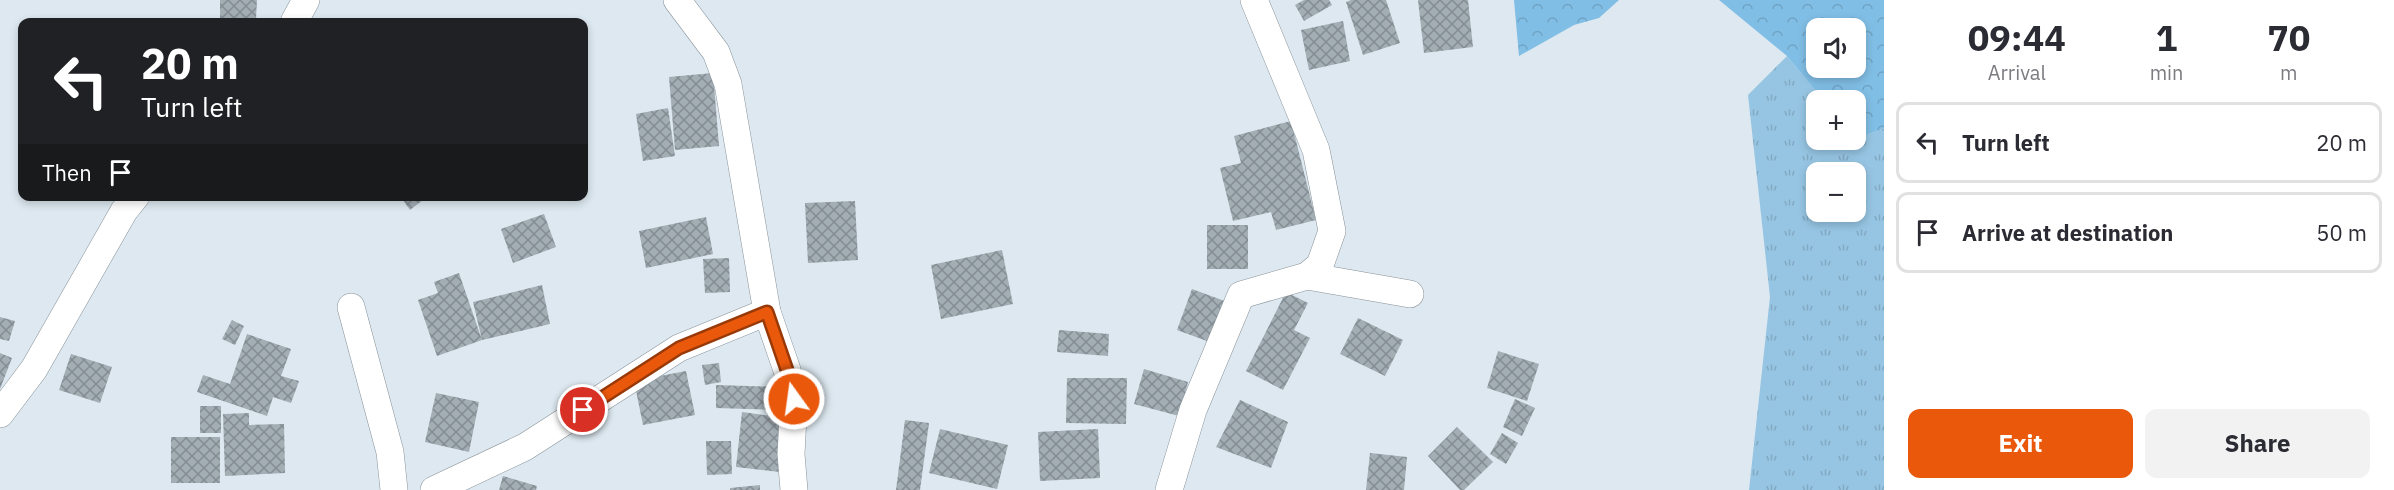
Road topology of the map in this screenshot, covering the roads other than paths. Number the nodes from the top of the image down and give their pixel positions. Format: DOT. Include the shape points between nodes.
graph roads {
  1 [pos="306,0"];
  2 [pos="677,0"];
  3 [pos="1254,0"];
  4 [pos="296,18"];
  5 [pos="132,201"];
  6 [pos="1307,276"];
  7 [pos="1410,294"];
  8 [pos="351,307"];
  9 [pos="767,312"];
  10 [pos="0,414"];
  11 [pos="394,490"];
  12 [pos="434,490"];
  13 [pos="794,490"];
  14 [pos="1169,490"];
  1 -- 4 [label="street"];
  2 -- 9 [label="street" via="716,52 728,84"];
  3 -- 6 [label="street" via="1316,150 1332,231 1320,265"];
  5 -- 10 [label="street" via="34,369"];
  6 -- 7 [label="street"];
  6 -- 14 [label="street" via="1241,295 1193,410"];
  8 -- 11 [label="street" via="390,452"];
  9 -- 12 [label="street" via="679,348 525,447"];
  9 -- 13 [label="street" via="794,399"];
}
